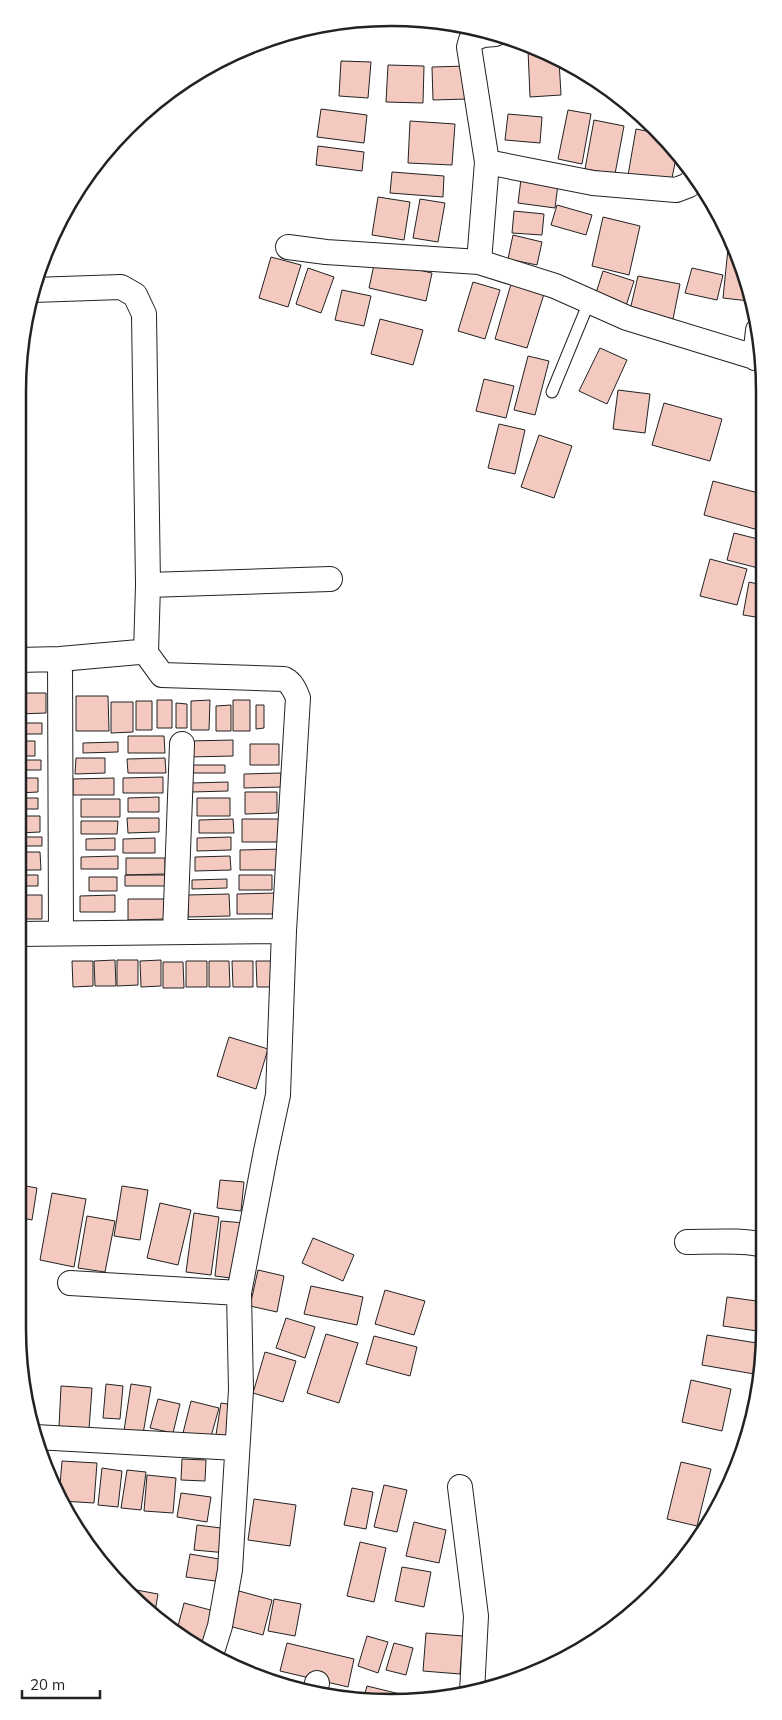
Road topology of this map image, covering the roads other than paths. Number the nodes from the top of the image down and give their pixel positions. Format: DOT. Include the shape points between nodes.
graph roads {
  1 [pos="478,37"];
  2 [pos="487,162"];
  3 [pos="690,183"];
  4 [pos="288,247"];
  5 [pos="479,262"];
  6 [pos="41,290"];
  7 [pos="589,302"];
  8 [pos="754,357"];
  9 [pos="552,392"];
  10 [pos="330,579"];
  11 [pos="148,585"];
  12 [pos="146,653"];
  13 [pos="60,659"];
  14 [pos="26,660"];
  15 [pos="182,744"];
  16 [pos="284,931"];
  17 [pos="175,932"];
  18 [pos="61,933"];
  19 [pos="26,934"];
  20 [pos="687,1242"];
  21 [pos="756,1243"];
  22 [pos="70,1283"];
  23 [pos="239,1294"];
  24 [pos="43,1437"];
  25 [pos="237,1448"];
  26 [pos="460,1487"];
  27 [pos="213,1647"];
  28 [pos="472,1684"];
  1 -- 2 [label="street" via="471,40 469,48"];
  2 -- 3 [label="street" via="593,183 676,190"];
  2 -- 5 [label="street"];
  4 -- 5 [label="street"];
  5 -- 7 [label="street" via="555,286"];
  6 -- 11 [label="street" via="121,287 134,295 144,314"];
  7 -- 8 [label="street" via="627,318"];
  7 -- 9 [label="lane"];
  10 -- 11 [label="street"];
  11 -- 12 [label="street"];
  12 -- 13 [label="street"];
  12 -- 16 [label="street" via="162,675 284,679 294,688 298,698"];
  13 -- 14 [label="street"];
  13 -- 18 [label="street"];
  15 -- 17 [label="street"];
  16 -- 17 [label="street"];
  16 -- 23 [label="street" via="278,1096"];
  17 -- 18 [label="street"];
  18 -- 19 [label="street"];
  20 -- 21 [label="street"];
  22 -- 23 [label="street"];
  23 -- 25 [label="street" via="241,1390"];
  24 -- 25 [label="street"];
  25 -- 27 [label="street" via="230,1570"];
  26 -- 28 [label="street" via="476,1616"];
}
